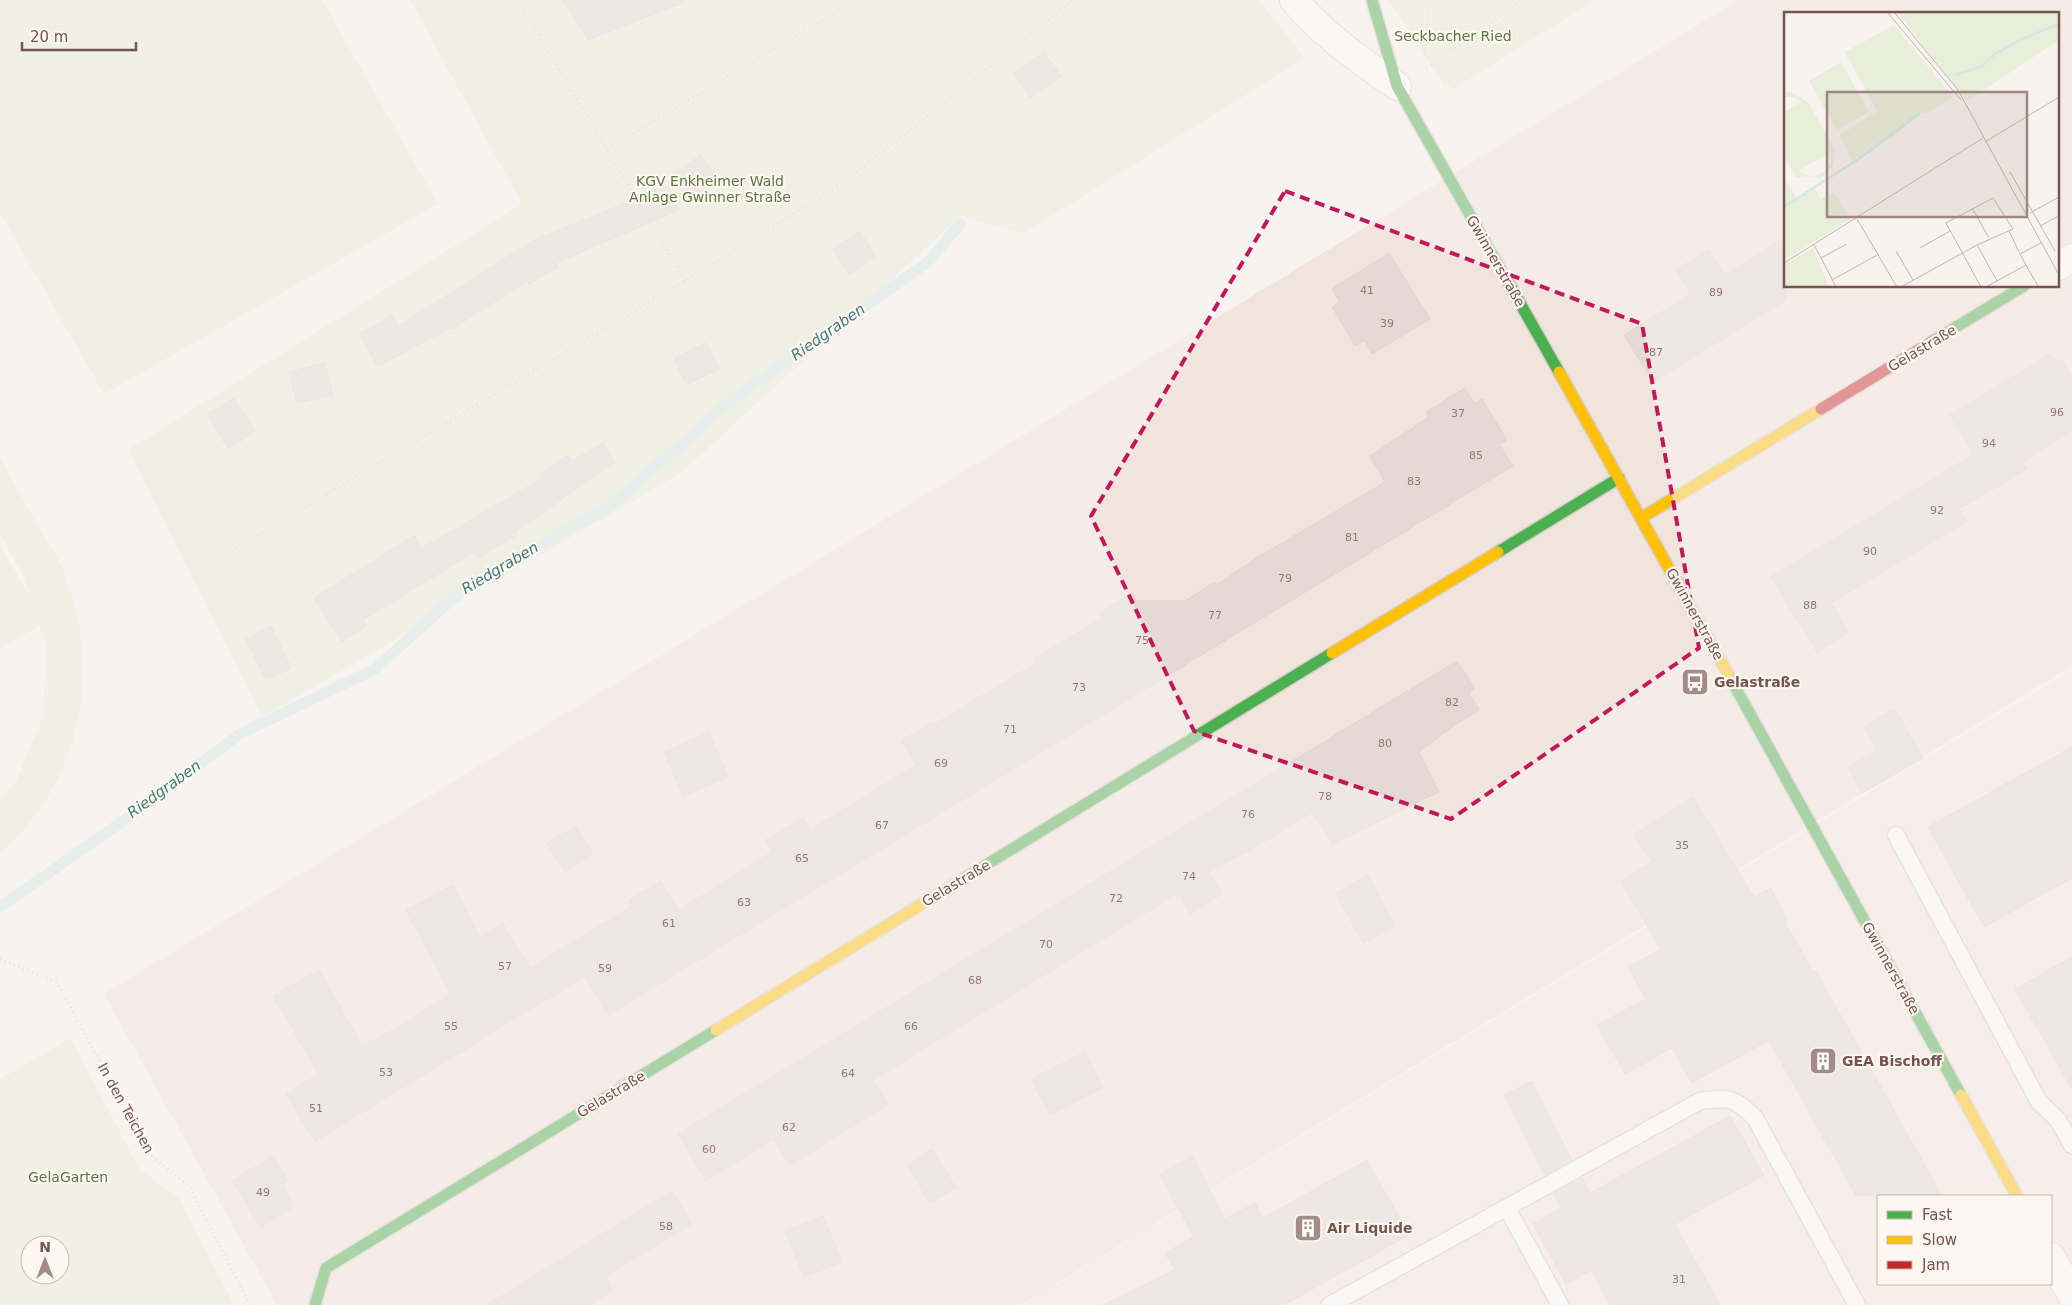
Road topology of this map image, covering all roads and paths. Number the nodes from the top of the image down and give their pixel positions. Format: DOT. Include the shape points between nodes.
graph roads {
  1 [pos="518,0"];
  2 [pos="856,0"];
  3 [pos="1074,0"];
  4 [pos="1294,0"];
  5 [pos="1372,0"];
  6 [pos="1524,0"];
  7 [pos="1429,10"];
  8 [pos="1397,86"];
  9 [pos="608,149"];
  10 [pos="2072,258"];
  11 [pos="2060,265"];
  12 [pos="685,281"];
  13 [pos="2021,288"];
  14 [pos="1619,478"];
  15 [pos="1641,518"];
  16 [pos="223,556"];
  17 [pos="1896,835"];
  18 [pos="0,959"];
  19 [pos="2072,1145"];
  20 [pos="2016,1195"];
  21 [pos="1507,1208"];
  22 [pos="250,1305"];
  23 [pos="315,1305"];
  24 [pos="1330,1305"];
  25 [pos="1560,1305"];
  26 [pos="1857,1305"];
  1 -- 9 [label="path"];
  2 -- 9 [label="path"];
  3 -- 12 [label="path" via="843,183"];
  4 -- 8 [label="street, Gwinnerstraße" via="1333,40"];
  5 -- 8 [label="street, Gwinnerstraße"];
  6 -- 7 [label="path" via="1422,70"];
  8 -- 14 [label="street, Gwinnerstraße"];
  9 -- 12 [label="path"];
  10 -- 11 [label="street"];
  12 -- 16 [label="path"];
  13 -- 15 [label="street, Gelastraße"];
  14 -- 15 [label="street, Gwinnerstraße"];
  14 -- 23 [label="street, Gelastraße" via="326,1268"];
  15 -- 20 [label="street, Gwinnerstraße"];
  17 -- 19 [label="lane" via="2039,1102 2058,1120"];
  18 -- 22 [label="path, In den Teichen" via="57,982 150,1154 189,1186"];
  21 -- 24 [label="lane"];
  21 -- 25 [label="lane"];
  21 -- 26 [label="lane" via="1700,1101 1724,1098 1740,1104 1755,1118"];
}
